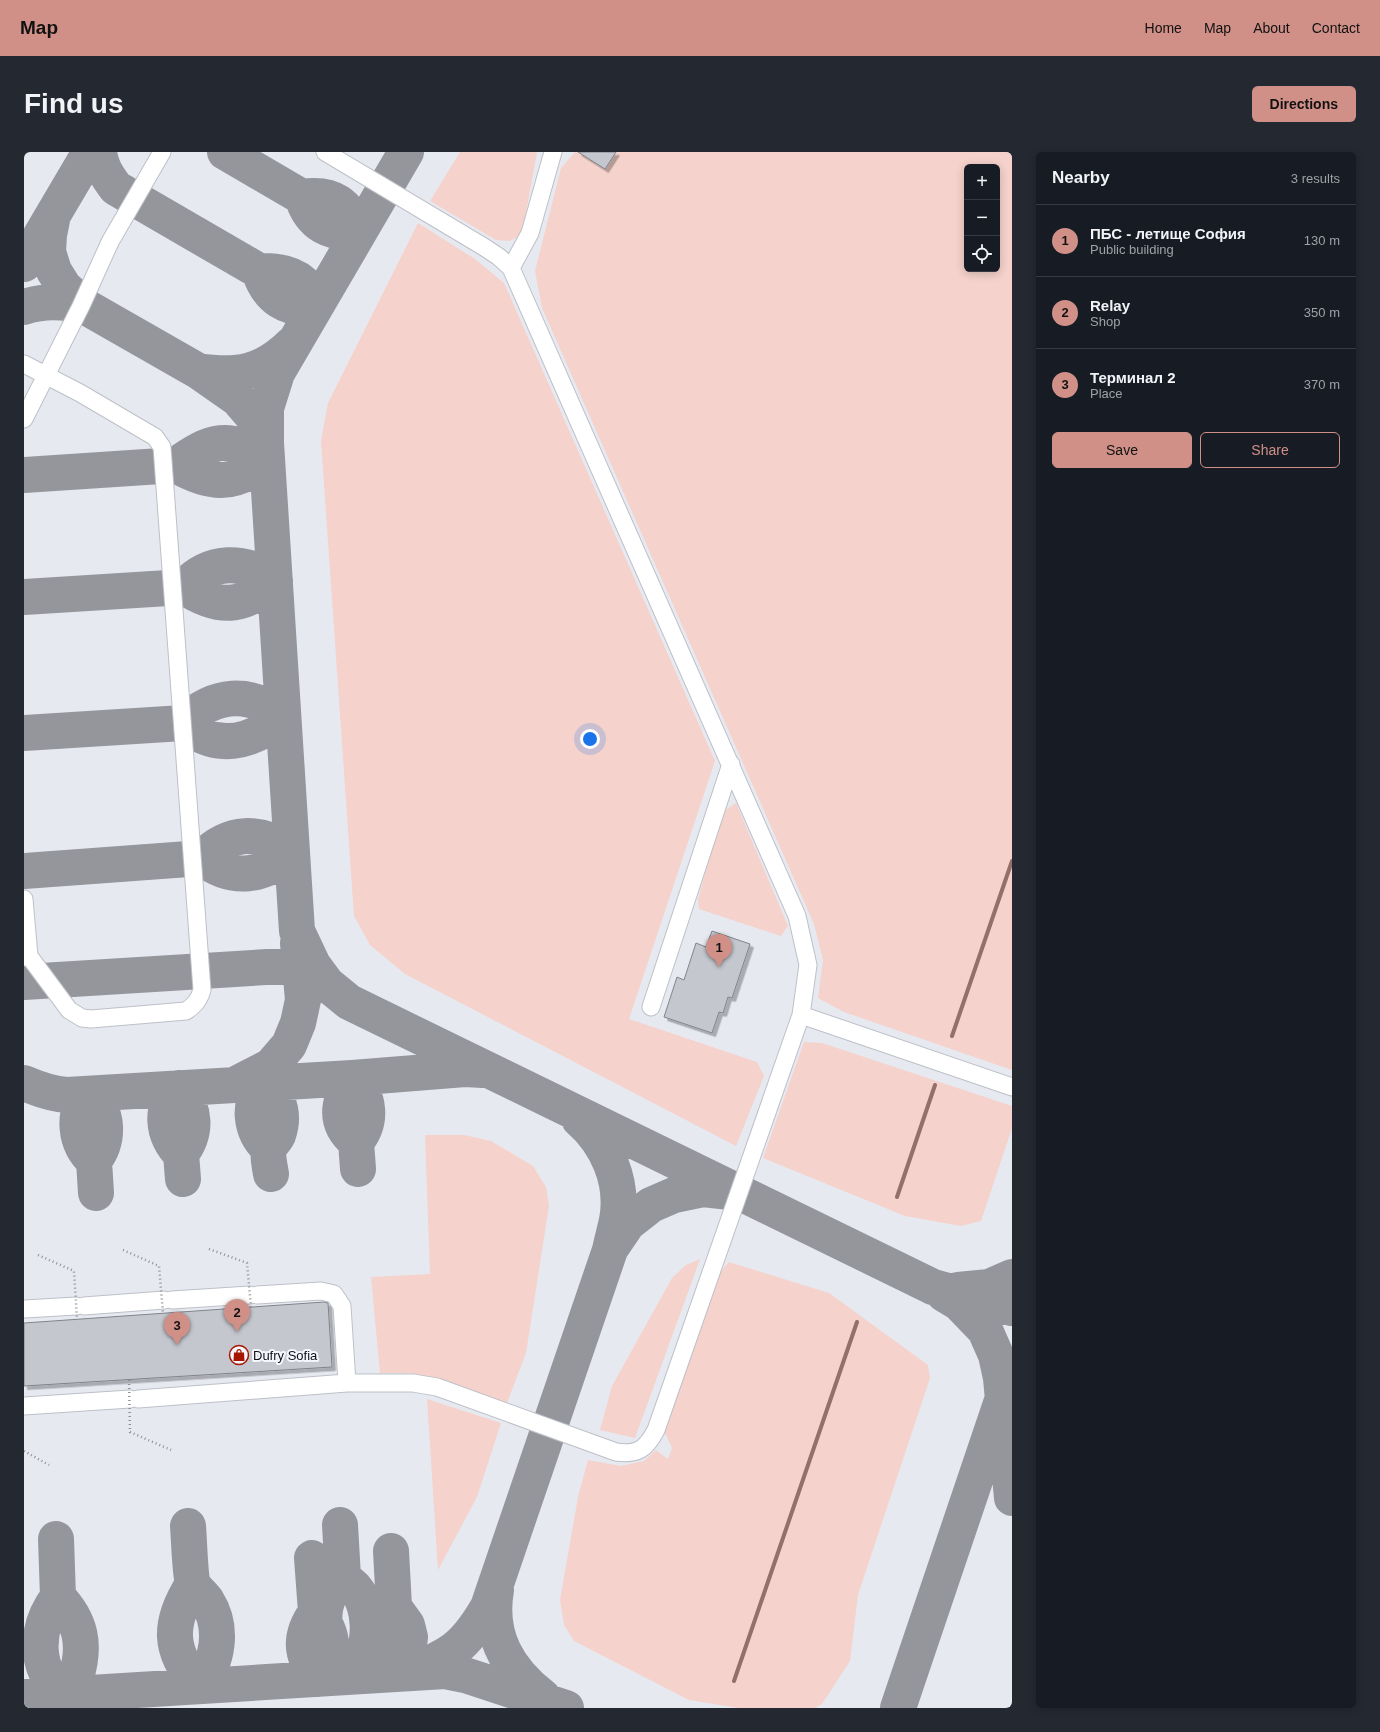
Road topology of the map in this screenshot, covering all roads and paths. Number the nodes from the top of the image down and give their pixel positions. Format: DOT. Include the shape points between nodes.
graph roads {
  1 [pos="162,152"];
  2 [pos="325,152"];
  3 [pos="553,152"];
  4 [pos="511,268"];
  5 [pos="24,364"];
  6 [pos="46,377"];
  7 [pos="24,419"];
  8 [pos="731,764"];
  9 [pos="24,899"];
  10 [pos="26,956"];
  11 [pos="651,1007"];
  12 [pos="801,1015"];
  13 [pos="1012,1087"];
  14 [pos="208,1249"];
  15 [pos="123,1250"];
  16 [pos="38,1255"];
  17 [pos="252,1299"];
  18 [pos="166,1305"];
  19 [pos="24,1309"];
  20 [pos="79,1310"];
  21 [pos="129,1380"];
  22 [pos="347,1383"];
  23 [pos="24,1406"];
  24 [pos="171,1450"];
  25 [pos="24,1451"];
  26 [pos="49,1465"];
  1 -- 6 [label="lane" via="110,242 82,306"];
  2 -- 4 [label="lane" via="484,247"];
  3 -- 4 [label="lane" via="536,216"];
  4 -- 8 [label="lane"];
  5 -- 6 [label="lane"];
  6 -- 7 [label="lane"];
  6 -- 10 [label="lane" via="155,437 162,447 202,990 199,1000 186,1011 82,1018 69,1010"];
  8 -- 11 [label="lane"];
  8 -- 12 [label="lane" via="797,916 808,965"];
  9 -- 10 [label="lane"];
  12 -- 13 [label="lane"];
  12 -- 22 [label="lane" via="650,1442 640,1450 616,1452 437,1387 413,1383"];
  14 -- 17 [label="path, bridge" via="247,1263"];
  15 -- 18 [label="path, bridge" via="159,1266"];
  16 -- 20 [label="path, bridge" via="74,1271"];
  17 -- 18 [label="lane"];
  17 -- 22 [label="lane" via="321,1291 334,1294 342,1306"];
  18 -- 20 [label="lane"];
  19 -- 20 [label="lane"];
  21 -- 24 [label="path, bridge" via="130,1432"];
  22 -- 23 [label="lane"];
  25 -- 26 [label="path"];
}
